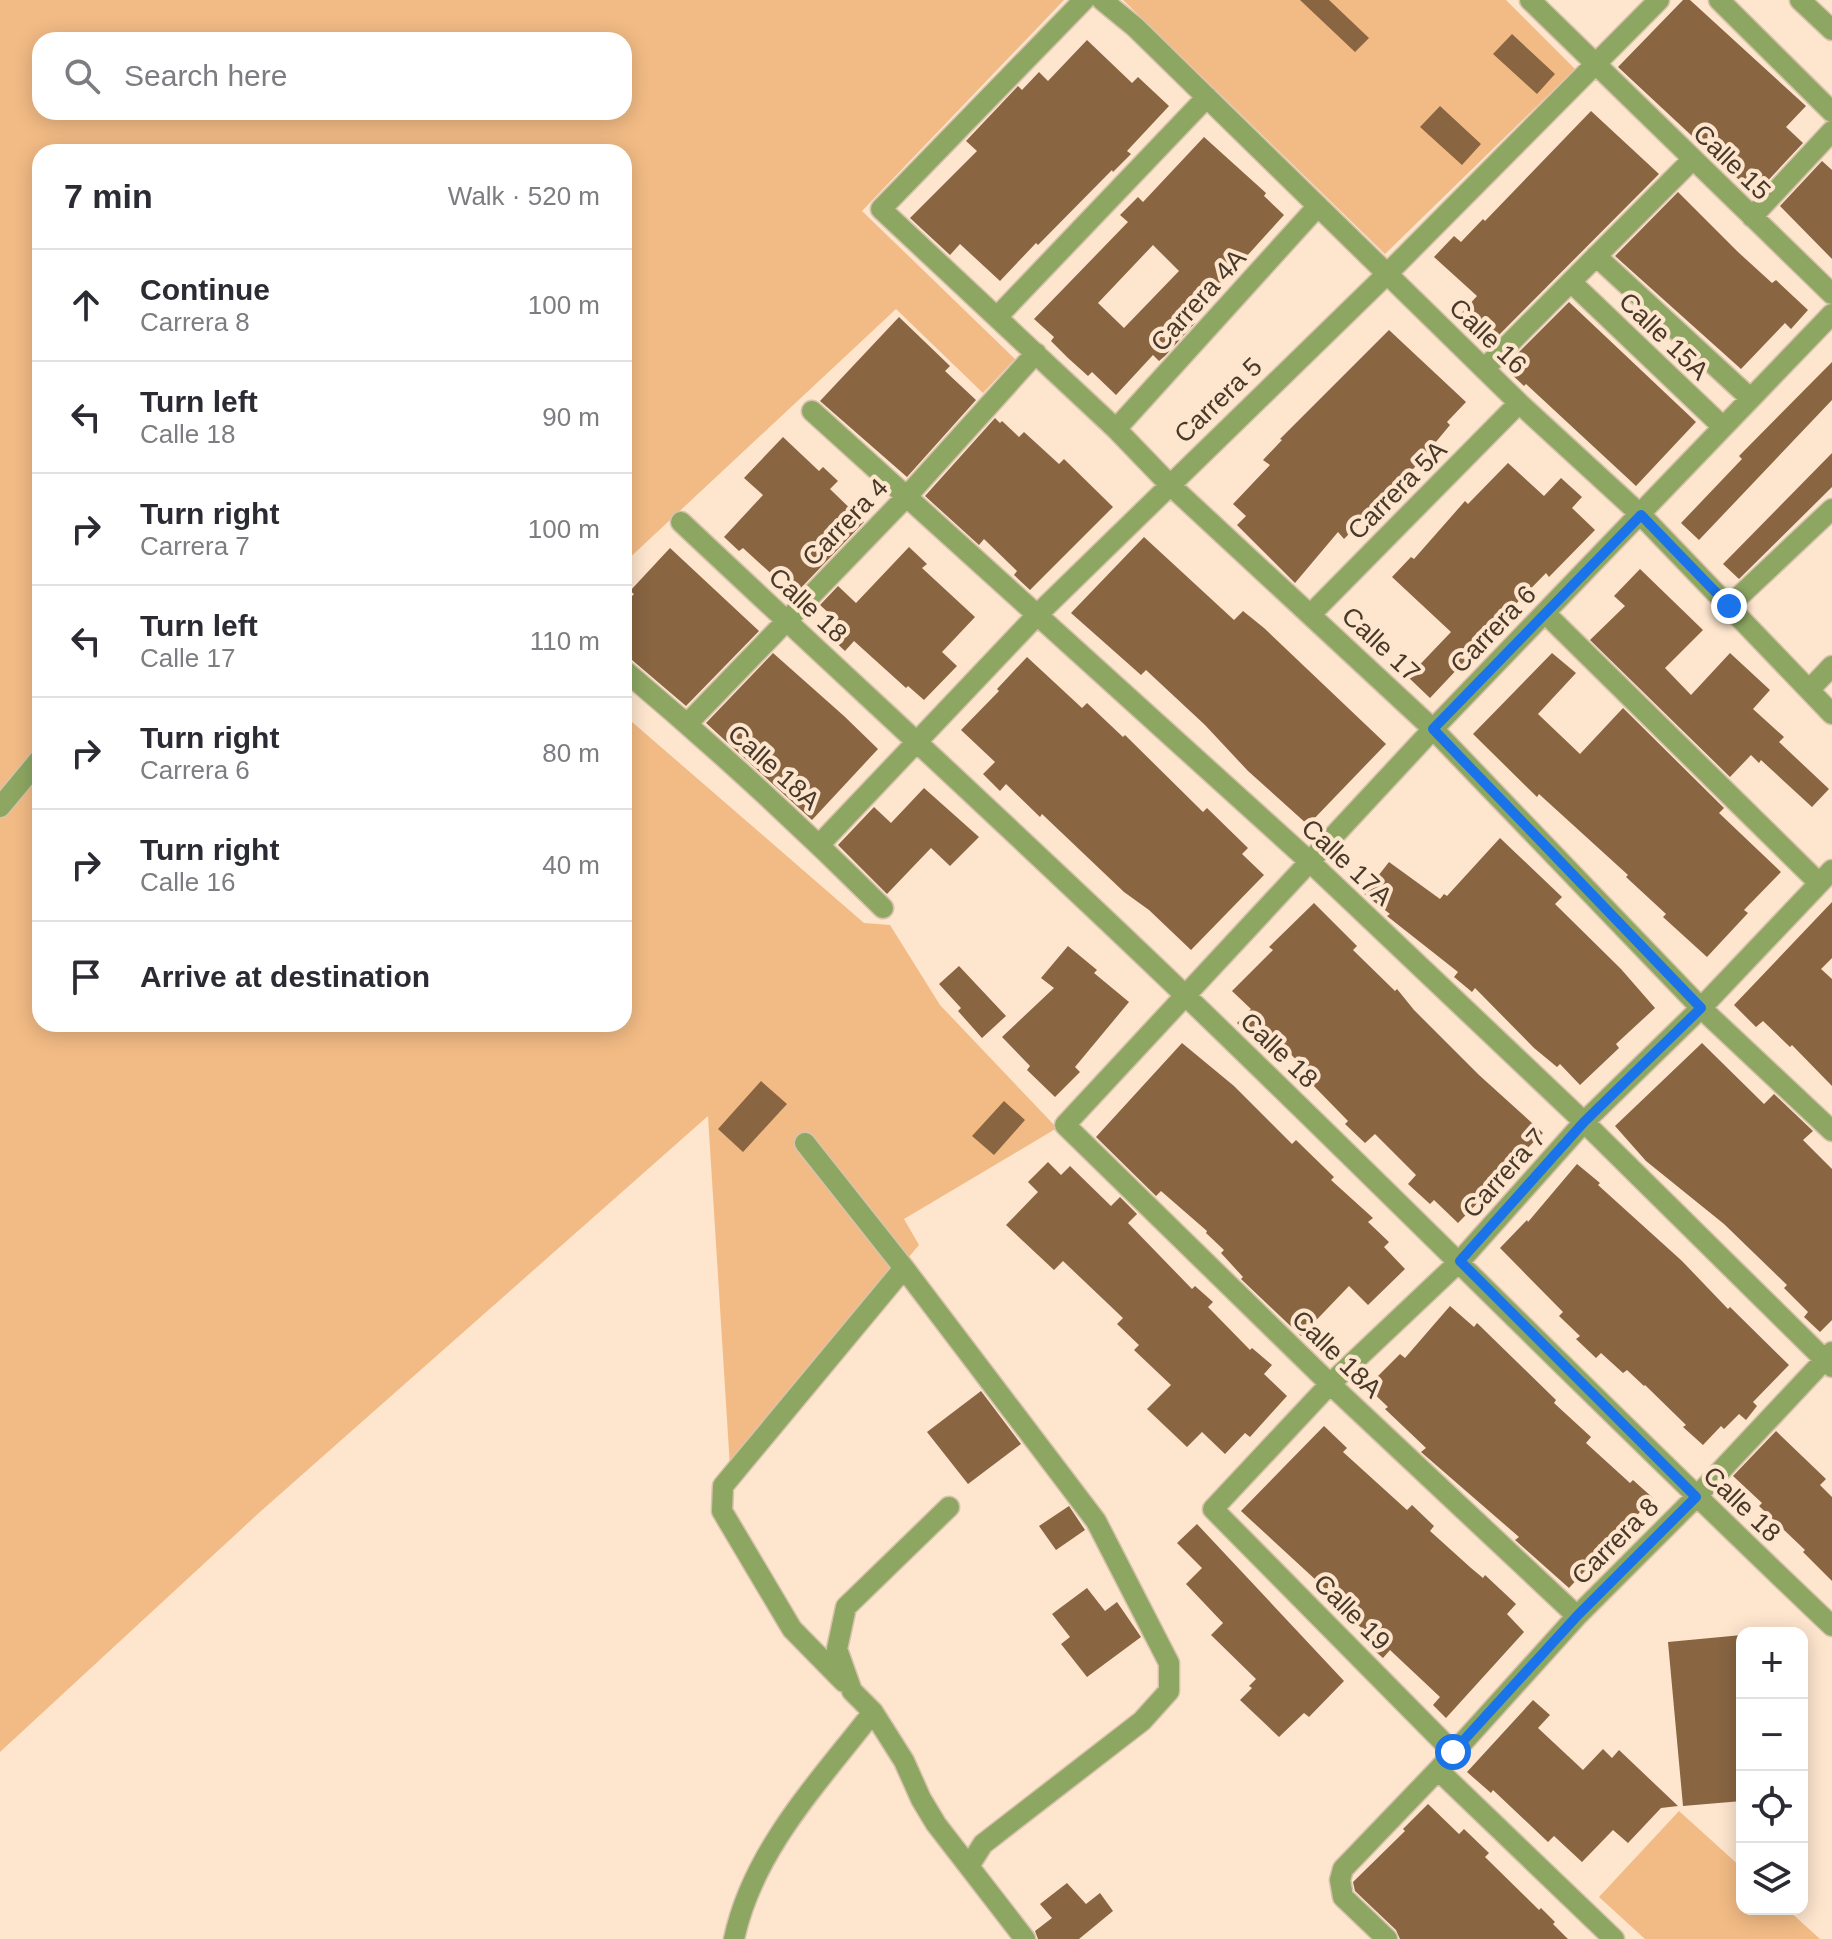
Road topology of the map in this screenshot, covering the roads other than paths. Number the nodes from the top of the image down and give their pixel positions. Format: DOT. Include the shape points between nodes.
graph roads {
  1 [pos="1084,0"];
  2 [pos="1102,0"];
  3 [pos="1530,0"];
  4 [pos="1659,0"];
  5 [pos="1719,0"];
  6 [pos="1800,0"];
  7 [pos="1832,30"];
  8 [pos="1596,66"];
  9 [pos="1207,97"];
  10 [pos="1832,112"];
  11 [pos="1832,131"];
  12 [pos="1692,160"];
  13 [pos="1318,206"];
  14 [pos="1752,217"];
  15 [pos="1596,256"];
  16 [pos="1387,274"];
  17 [pos="1571,282"];
  18 [pos="1832,294"];
  19 [pos="1832,314"];
  20 [pos="998,316"];
  21 [pos="1036,353"];
  22 [pos="1484,369"];
  23 [pos="1750,398"];
  24 [pos="1519,403"];
  25 [pos="812,411"];
  26 [pos="1723,427"];
  27 [pos="1116,429"];
  28 [pos="1169,484"];
  29 [pos="908,495"];
  30 [pos="1830,513"];
  31 [pos="1641,515"];
  32 [pos="681,522"];
  33 [pos="1729,606"];
  34 [pos="1545,613"];
  35 [pos="1038,614"];
  36 [pos="1311,614"];
  37 [pos="786,621"];
  38 [pos="1832,666"];
  39 [pos="632,677"];
  40 [pos="1809,690"];
  41 [pos="1832,714"];
  42 [pos="687,724"];
  43 [pos="1433,729"];
  44 [pos="915,742"];
  45 [pos="32,769"];
  46 [pos="0,807"];
  47 [pos="820,844"];
  48 [pos="1310,862"];
  49 [pos="1826,876"];
  50 [pos="883,908"];
  51 [pos="1186,996"];
  52 [pos="1701,1008"];
  53 [pos="1584,1122"];
  54 [pos="1065,1125"];
  55 [pos="1831,1128"];
  56 [pos="805,1143"];
  57 [pos="1460,1261"];
  58 [pos="904,1268"];
  59 [pos="1830,1360"];
  60 [pos="1330,1384"];
  61 [pos="1696,1497"];
  62 [pos="949,1507"];
  63 [pos="1213,1509"];
  64 [pos="1577,1616"];
  65 [pos="1832,1626"];
  66 [pos="852,1691"];
  67 [pos="873,1712"];
  68 [pos="1453,1752"];
  69 [pos="1438,1770"];
  70 [pos="969,1866"];
  71 [pos="734,1939"];
  72 [pos="1025,1939"];
  73 [pos="1387,1939"];
  74 [pos="1614,1939"];
  1 -- 20 [label="street, Calle 17" via="881,209"];
  2 -- 9 [label="street, Calle 16"];
  3 -- 8 [label="street, Calle 15"];
  4 -- 8 [label="street, Carrera 5"];
  5 -- 10 [label="street"];
  6 -- 7 [label="street"];
  8 -- 12 [label="street, Calle 15"];
  8 -- 16 [label="street, Carrera 5"];
  9 -- 13 [label="street, Calle 16"];
  9 -- 20 [label="street"];
  11 -- 14 [label="street"];
  12 -- 14 [label="street, Calle 15"];
  12 -- 15 [label="street"];
  13 -- 16 [label="street, Calle 16"];
  13 -- 27 [label="street, Carrera 4A"];
  14 -- 18 [label="street, Calle 15"];
  15 -- 17 [label="street"];
  15 -- 23 [label="street, Calle 15A"];
  16 -- 22 [label="street, Calle 16"];
  16 -- 28 [label="street, Carrera 5"];
  17 -- 22 [label="street"];
  17 -- 26 [label="street, Calle 15A"];
  19 -- 23 [label="street, Carrera 6"];
  20 -- 21 [label="street, Calle 17"];
  21 -- 27 [label="street, Calle 17"];
  21 -- 29 [label="street, Carrera 4"];
  22 -- 24 [label="street, Calle 16"];
  23 -- 26 [label="street, Carrera 6"];
  24 -- 31 [label="street, Calle 16"];
  24 -- 36 [label="street, Carrera 5A"];
  25 -- 29 [label="street, Calle 17A"];
  26 -- 31 [label="street, Carrera 6"];
  27 -- 28 [label="street, Calle 17"];
  28 -- 35 [label="street, Carrera 5"];
  28 -- 36 [label="street, Calle 17"];
  29 -- 35 [label="street, Calle 17A"];
  29 -- 37 [label="street, Carrera 4"];
  30 -- 33 [label="street"];
  31 -- 33 [label="street, Calle 16"];
  31 -- 34 [label="street, Carrera 6"];
  32 -- 37 [label="street, Calle 18"];
  33 -- 40 [label="street, Calle 16"];
  34 -- 43 [label="street, Carrera 6"];
  34 -- 49 [label="street"];
  35 -- 44 [label="street, Carrera 5"];
  35 -- 48 [label="street, Calle 17A"];
  36 -- 43 [label="street, Calle 17"];
  37 -- 42 [label="street, Carrera 4"];
  37 -- 44 [label="street, Calle 18"];
  38 -- 40 [label="street"];
  39 -- 42 [label="street, Calle 18A"];
  40 -- 41 [label="street, Calle 16"];
  42 -- 47 [label="street, Calle 18A"];
  43 -- 48 [label="street, Carrera 6"];
  43 -- 52 [label="street, Calle 17"];
  44 -- 47 [label="street, Carrera 5"];
  44 -- 51 [label="street, Calle 18"];
  45 -- 46 [label="street"];
  47 -- 50 [label="street, Calle 18A"];
  48 -- 51 [label="street, Carrera 6"];
  48 -- 53 [label="street, Calle 17A"];
  49 -- 52 [label="street, Carrera 7"];
  51 -- 54 [label="street, Carrera 6"];
  51 -- 57 [label="street, Calle 18"];
  52 -- 53 [label="street, Carrera 7"];
  52 -- 55 [label="street, Calle 17"];
  53 -- 57 [label="street, Carrera 7"];
  53 -- 59 [label="street, Calle 17A"];
  54 -- 60 [label="street, Calle 18A"];
  56 -- 58 [label="street"];
  57 -- 60 [label="street, Carrera 7"];
  57 -- 61 [label="street, Calle 18"];
  58 -- 66 [label="street" via="723,1486 722,1511 792,1629"];
  58 -- 70 [label="street" via="1096,1521 1169,1663 1169,1691 1142,1721 983,1844"];
  59 -- 61 [label="street, Carrera 8"];
  60 -- 63 [label="street, Carrera 7"];
  60 -- 64 [label="street, Calle 18A"];
  61 -- 64 [label="street, Carrera 8"];
  61 -- 65 [label="street, Calle 18"];
  62 -- 66 [label="street" via="846,1607 837,1649"];
  63 -- 68 [label="street, Calle 19"];
  64 -- 68 [label="street, Carrera 8"];
  66 -- 67 [label="street"];
  67 -- 70 [label="street" via="929,1812"];
  67 -- 71 [label="street" via="768,1849"];
  68 -- 69 [label="street, Carrera 8"];
  69 -- 73 [label="street, Carrera 8" via="1343,1869 1343,1897"];
  69 -- 74 [label="street"];
  70 -- 72 [label="street"];
}
